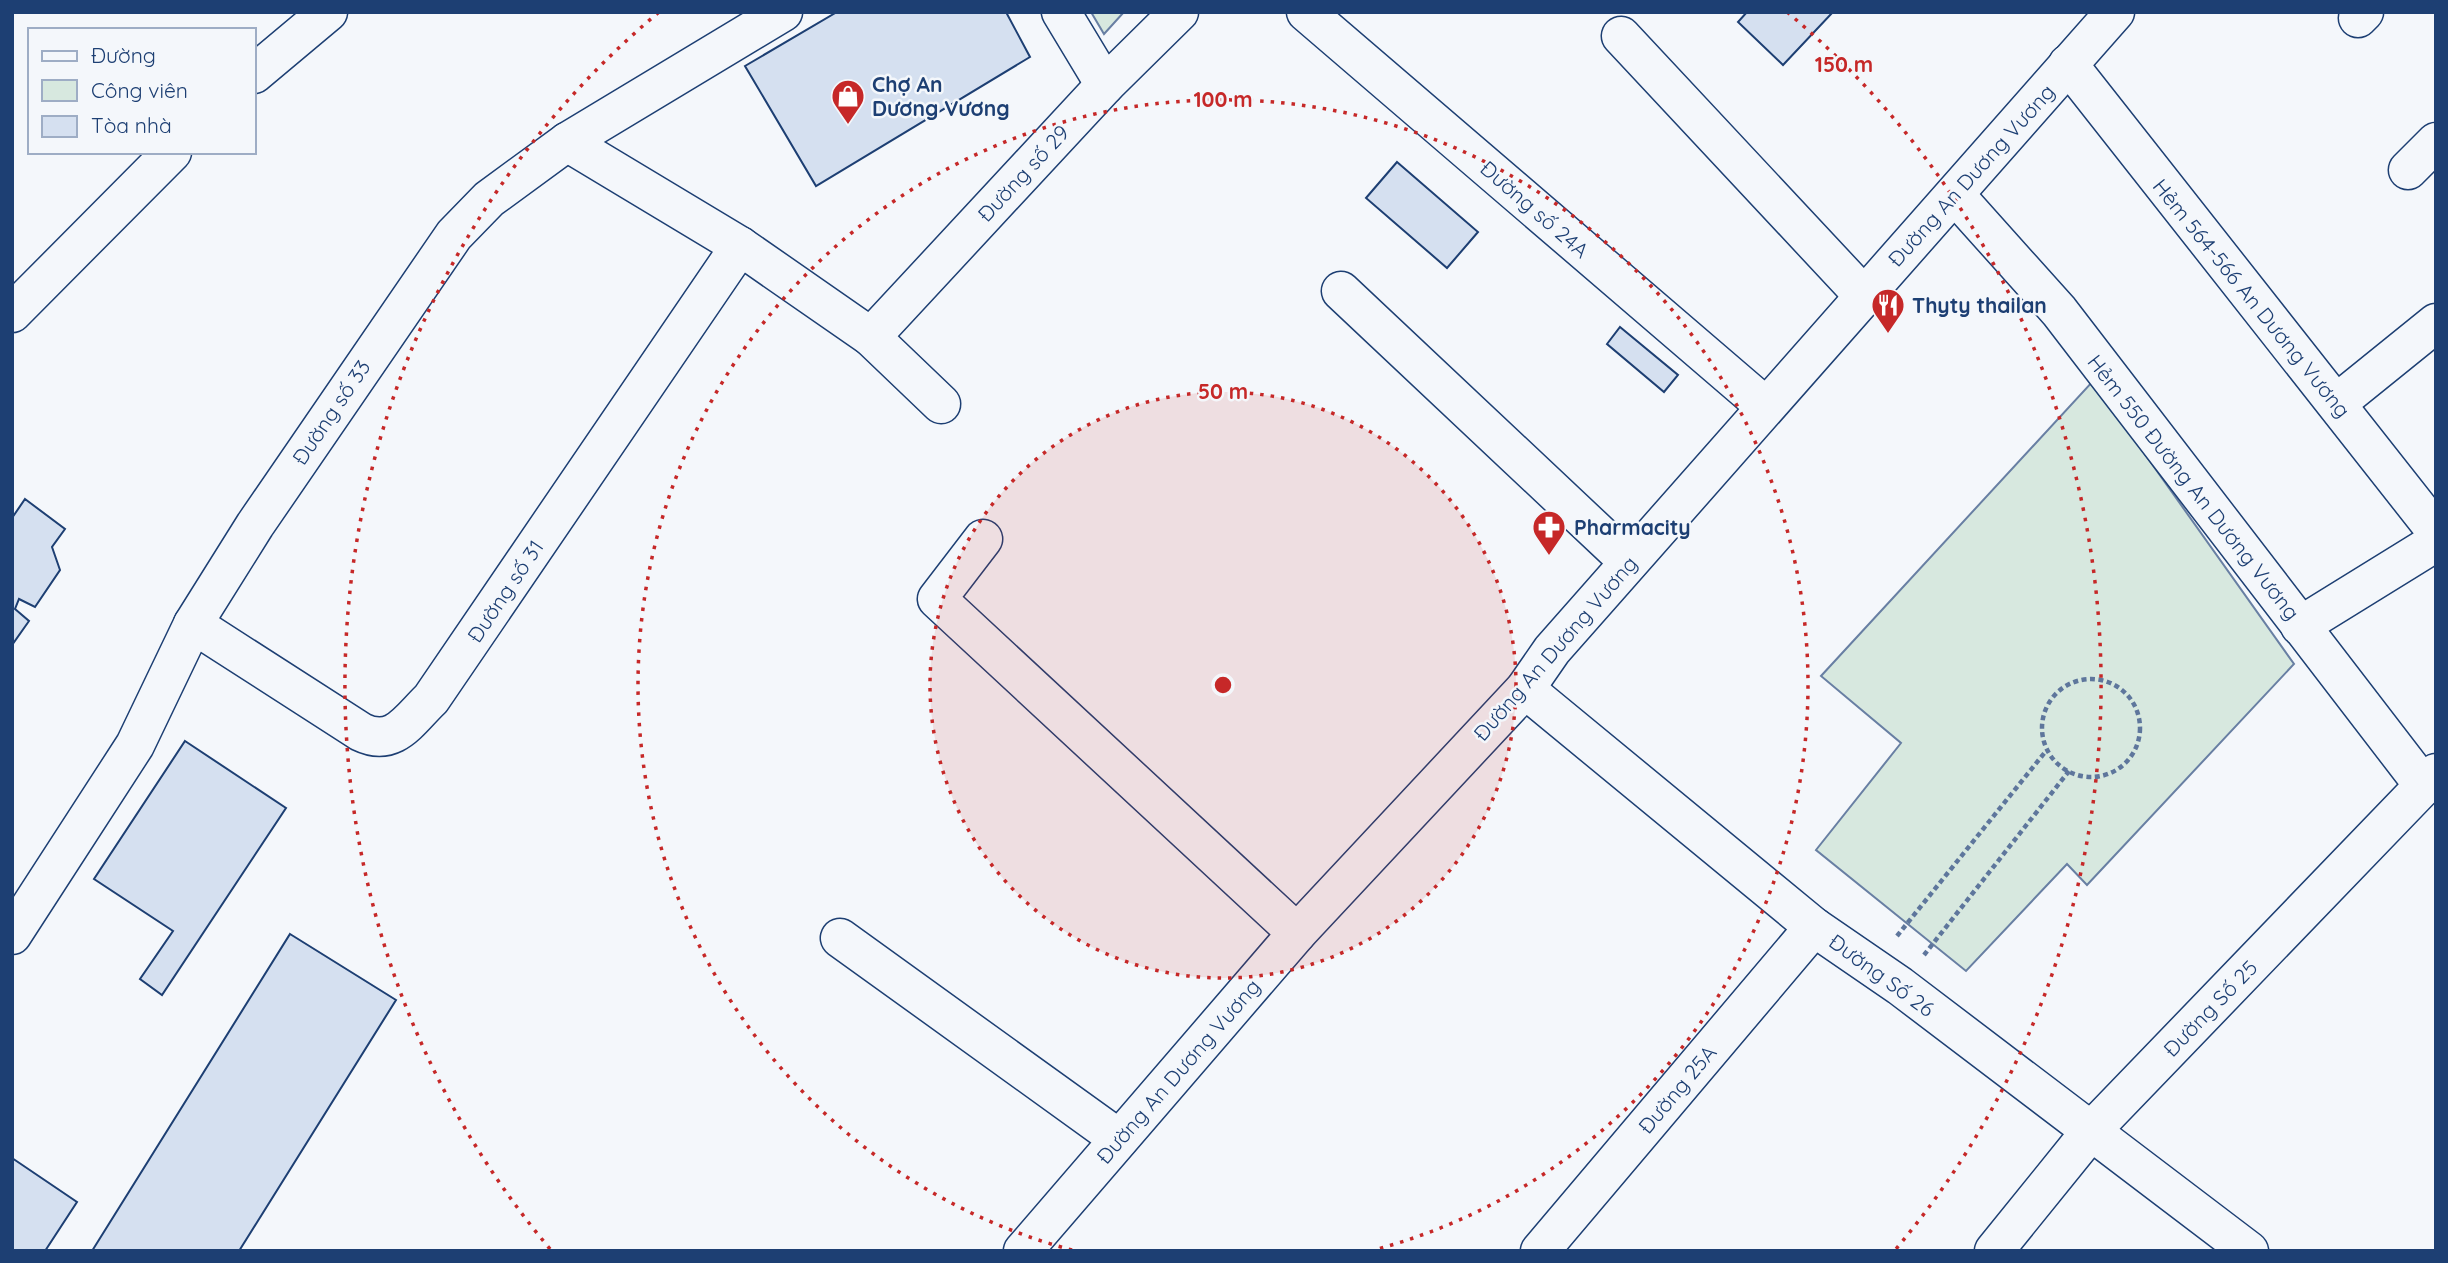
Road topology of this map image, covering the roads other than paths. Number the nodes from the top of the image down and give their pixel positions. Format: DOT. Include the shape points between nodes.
graph roads {
  1 [pos="328,12"];
  2 [pos="783,12"];
  3 [pos="1061,12"];
  4 [pos="1179,12"];
  5 [pos="1306,12"];
  6 [pos="2115,12"];
  7 [pos="1621,36"];
  8 [pos="2068,64"];
  9 [pos="256,72"];
  10 [pos="1105,85"];
  11 [pos="567,142"];
  12 [pos="2436,142"];
  13 [pos="170,154"];
  14 [pos="2408,170"];
  15 [pos="1955,195"];
  16 [pos="740,246"];
  17 [pos="1341,291"];
  18 [pos="1863,295"];
  19 [pos="12,313"];
  20 [pos="2436,323"];
  21 [pos="871,337"];
  22 [pos="2337,403"];
  23 [pos="941,404"];
  24 [pos="1765,406"];
  25 [pos="2436,531"];
  26 [pos="983,539"];
  27 [pos="2436,542"];
  28 [pos="1629,562"];
  29 [pos="193,624"];
  30 [pos="2301,626"];
  31 [pos="1525,689"];
  32 [pos="2430,780"];
  33 [pos="1814,927"];
  34 [pos="1297,933"];
  35 [pos="12,935"];
  36 [pos="840,938"];
  37 [pos="2091,1131"];
  38 [pos="1119,1139"];
  39 [pos="1023,1251"];
  40 [pos="1540,1251"];
  41 [pos="1994,1251"];
  42 [pos="2249,1251"];
  1 -- 9 [label="street"];
  2 -- 11 [label="street, Đường số 33"];
  3 -- 10 [label="street"];
  4 -- 10 [label="street, Đường số 29"];
  5 -- 24 [label="street, Đường số 24A"];
  6 -- 8 [label="street, Đường An Dương Vương"];
  7 -- 18 [label="street"];
  8 -- 15 [label="street, Đường An Dương Vương"];
  8 -- 22 [label="street, Hẻm 564-566 An Dương Vương"];
  10 -- 21 [label="street, Đường số 29"];
  11 -- 16 [label="street"];
  11 -- 29 [label="street, Đường số 33" via="489,199 454,234 255,525"];
  12 -- 14 [label="street"];
  13 -- 19 [label="street"];
  15 -- 18 [label="street, Đường An Dương Vương"];
  15 -- 30 [label="street, Hẻm 550 Đường An Dương Vương" via="2059,311"];
  16 -- 21 [label="street"];
  16 -- 29 [label="street, Đường số 31" via="431,699 393,736 375,739 361,732"];
  17 -- 28 [label="street"];
  18 -- 24 [label="street, Đường An Dương Vương"];
  20 -- 22 [label="street"];
  21 -- 23 [label="street"];
  22 -- 25 [label="street, Hẻm 564-566 An Dương Vương"];
  24 -- 28 [label="street, Đường An Dương Vương"];
  26 -- 34 [label="street" via="937,599"];
  27 -- 30 [label="street"];
  28 -- 31 [label="street, Đường An Dương Vương" via="1552,650"];
  29 -- 35 [label="street, Đường số 33" via="135,745"];
  30 -- 32 [label="street, Hẻm 550 Đường An Dương Vương"];
  31 -- 33 [label="street, Đường Số 26"];
  31 -- 34 [label="street, Đường An Dương Vương"];
  32 -- 37 [label="street, Đường Số 25"];
  33 -- 37 [label="street, Đường Số 26"];
  33 -- 40 [label="street, Đường 25A"];
  34 -- 38 [label="street, Đường An Dương Vương"];
  36 -- 38 [label="street"];
  37 -- 41 [label="street, Đường Số 25"];
  37 -- 42 [label="street, Đường Số 26"];
  38 -- 39 [label="street, Đường An Dương Vương"];
}
